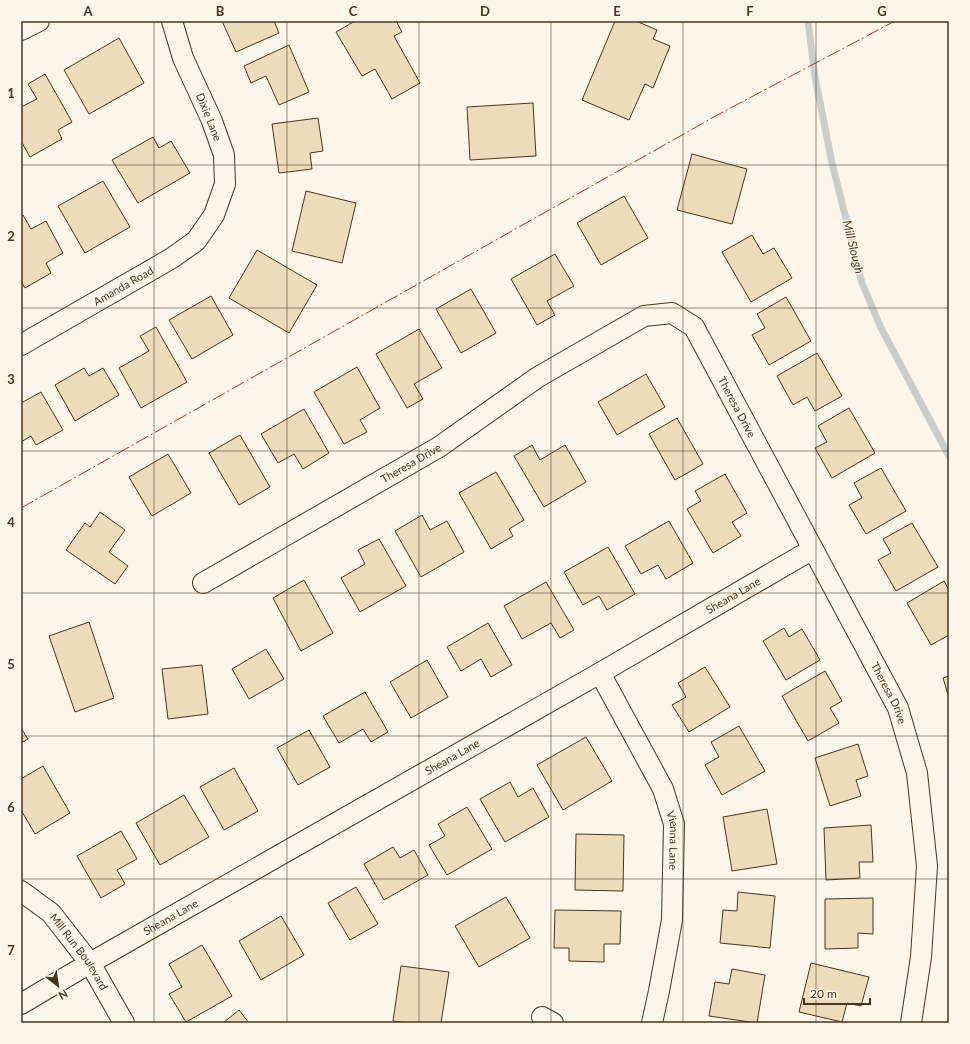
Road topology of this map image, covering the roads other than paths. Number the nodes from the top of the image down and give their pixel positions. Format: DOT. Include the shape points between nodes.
graph roads {
  1 [pos="39,21"];
  2 [pos="172,21"];
  3 [pos="21,30"];
  4 [pos="214,215"];
  5 [pos="21,345"];
  6 [pos="813,549"];
  7 [pos="203,583"];
  8 [pos="600,673"];
  9 [pos="21,891"];
  10 [pos="90,963"];
  11 [pos="21,1004"];
  12 [pos="124,1023"];
  13 [pos="652,1023"];
  14 [pos="912,1023"];
  1 -- 3 [label="street"];
  2 -- 4 [label="street, Dixie Lane" via="184,58 212,120 224,155 225,184"];
  4 -- 5 [label="street, Amanda Road" via="196,241 172,258"];
  6 -- 7 [label="street, Theresa Drive" via="694,327 672,313 644,316 538,377 438,447"];
  6 -- 8 [label="street, Sheana Lane"];
  6 -- 14 [label="street, Theresa Drive" via="898,708 916,773 927,866 922,957"];
  8 -- 10 [label="street, Sheana Lane"];
  8 -- 13 [label="street, Vienna Lane" via="663,789 674,824 672,920"];
  9 -- 10 [label="street, Mill Run Boulevard" via="51,913"];
  10 -- 11 [label="street, Sheana Lane"];
  10 -- 12 [label="street, Mill Run Boulevard"];
}
